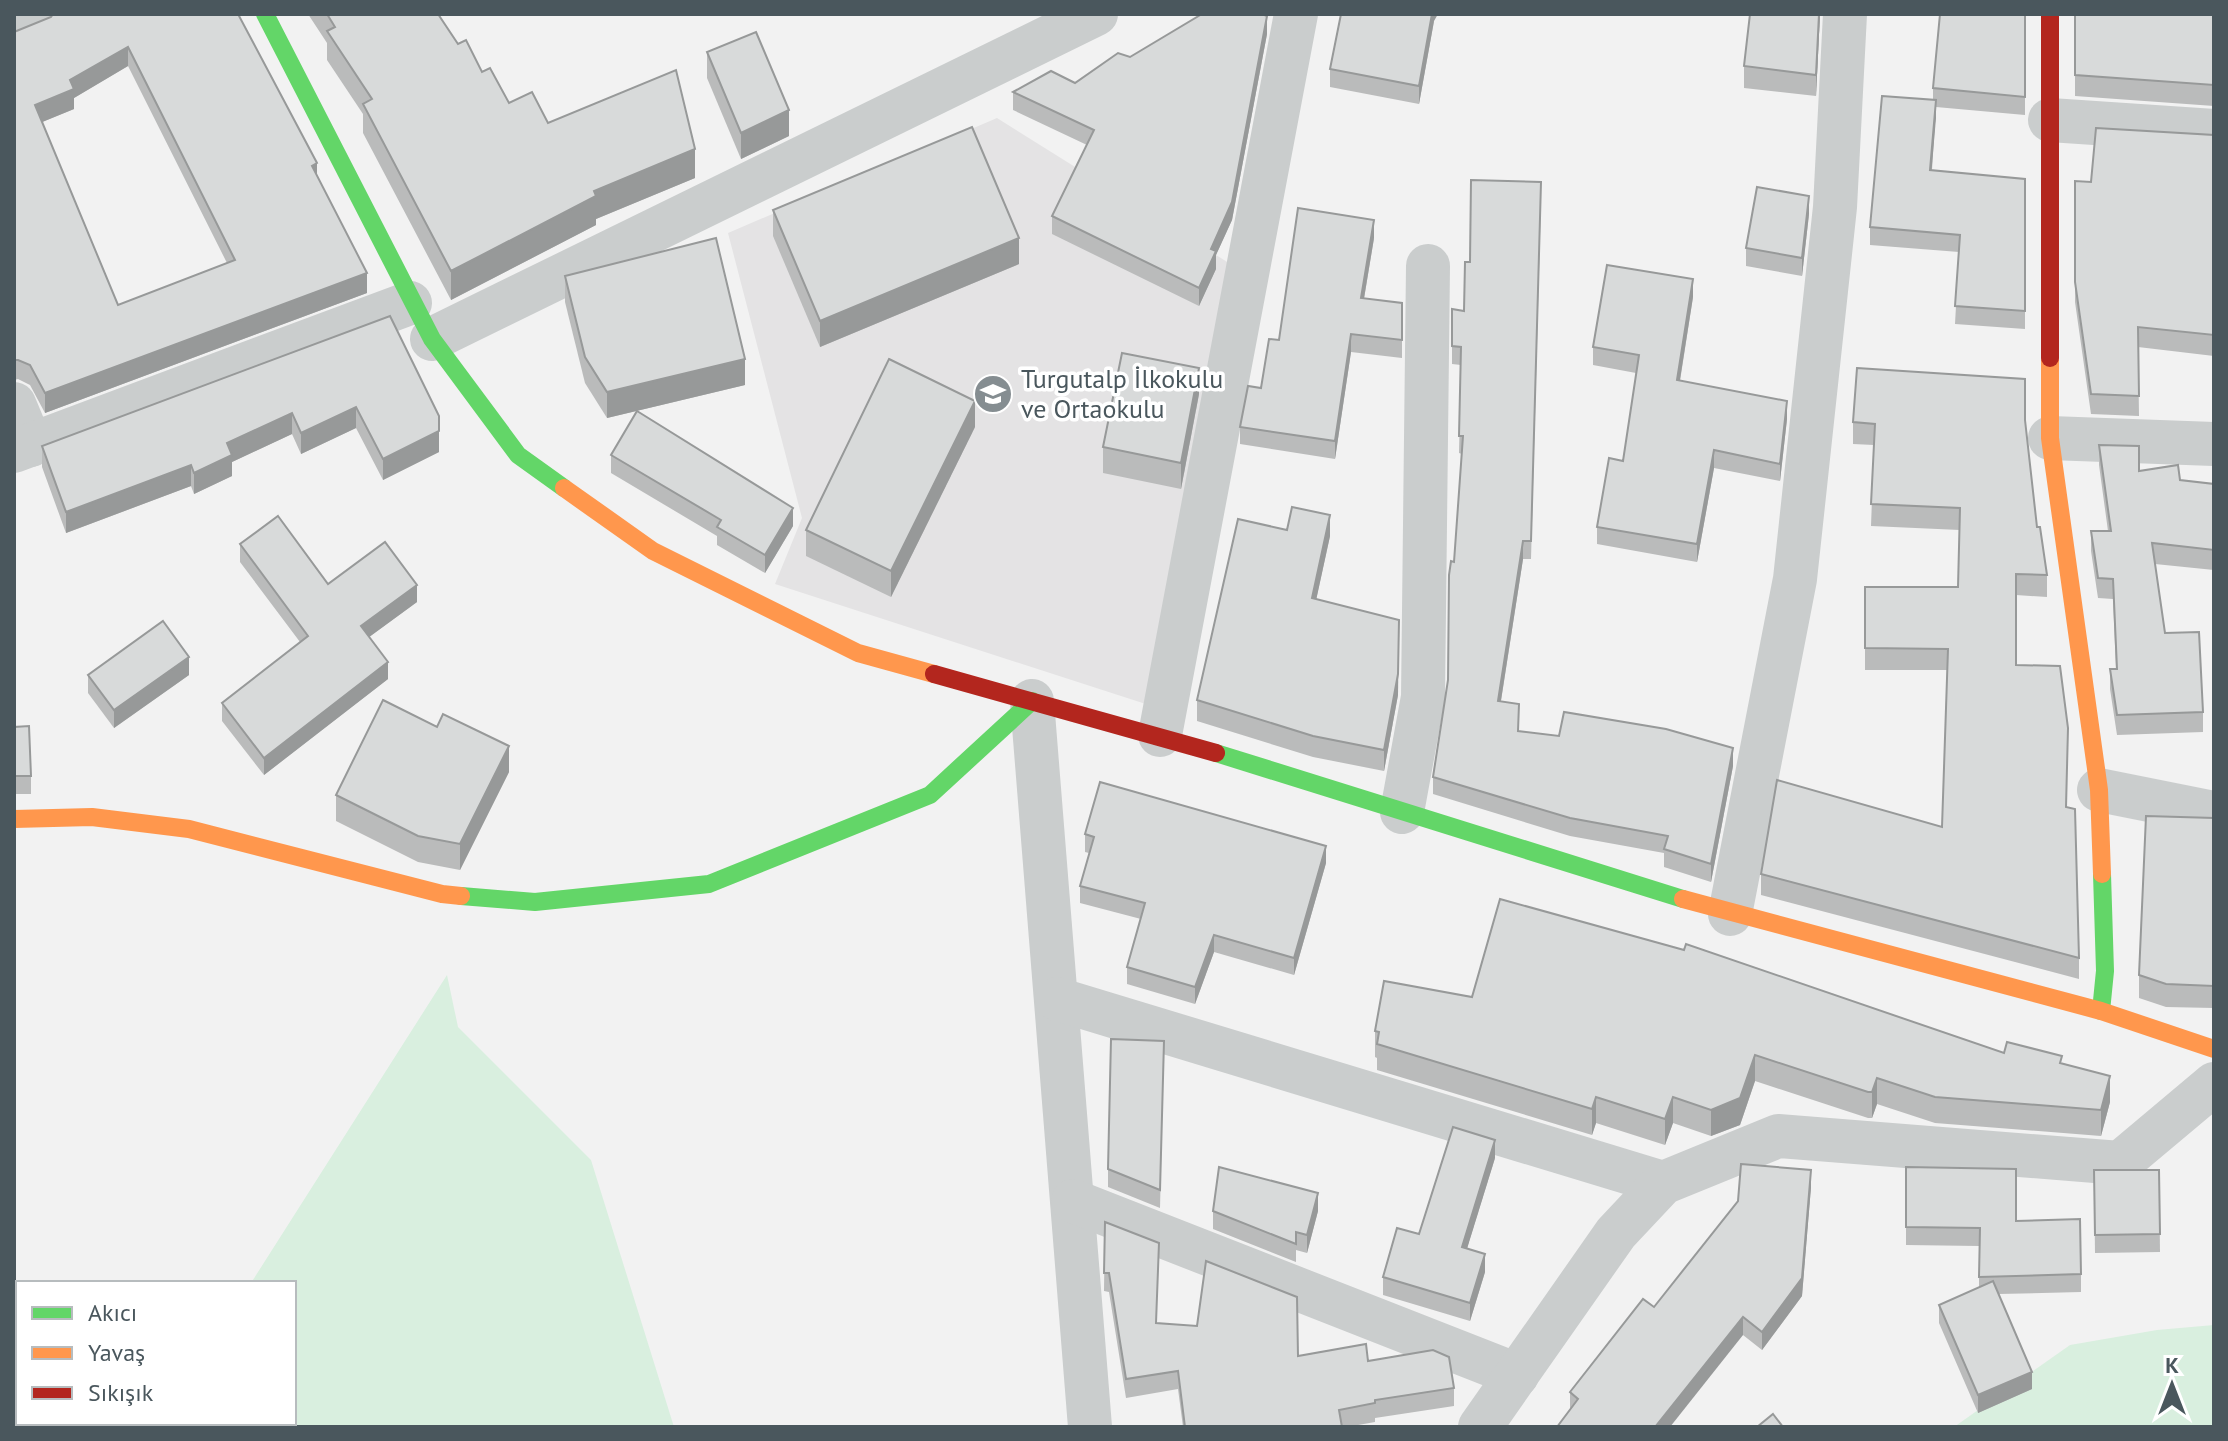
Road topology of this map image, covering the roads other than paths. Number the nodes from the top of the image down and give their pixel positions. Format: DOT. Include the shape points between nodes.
graph roads {
  1 [pos="39,14"];
  2 [pos="265,14"];
  3 [pos="1096,14"];
  4 [pos="1296,14"];
  5 [pos="1845,14"];
  6 [pos="2050,14"];
  7 [pos="14,27"];
  8 [pos="2050,120"];
  9 [pos="2214,131"];
  10 [pos="1428,266"];
  11 [pos="421,321"];
  12 [pos="14,404"];
  13 [pos="2050,438"];
  14 [pos="2214,444"];
  15 [pos="22,448"];
  16 [pos="1032,701"];
  17 [pos="1160,735"];
  18 [pos="2099,790"];
  19 [pos="1402,812"];
  20 [pos="2214,813"];
  21 [pos="14,819"];
  22 [pos="1730,914"];
  23 [pos="1057,999"];
  24 [pos="2101,1011"];
  25 [pos="2214,1049"];
  26 [pos="2214,1084"];
  27 [pos="1663,1183"];
  28 [pos="1073,1201"];
  29 [pos="1517,1375"];
  30 [pos="1090,1427"];
  31 [pos="1480,1427"];
  1 -- 7 [label="street"];
  2 -- 11 [label="street"];
  3 -- 11 [label="street"];
  4 -- 17 [label="street"];
  5 -- 22 [label="street" via="1835,207 1795,579"];
  6 -- 8 [label="street"];
  8 -- 9 [label="street"];
  8 -- 13 [label="street"];
  10 -- 19 [label="street" via="1423,697"];
  11 -- 15 [label="street"];
  11 -- 16 [label="street" via="518,455 653,551 858,653"];
  12 -- 15 [label="street"];
  13 -- 14 [label="street"];
  13 -- 18 [label="street"];
  16 -- 17 [label="street"];
  16 -- 21 [label="street" via="930,795 709,884 619,896 535,902 442,894 189,829 92,817"];
  16 -- 23 [label="street"];
  17 -- 19 [label="street"];
  18 -- 20 [label="street"];
  18 -- 24 [label="street" via="2105,971"];
  19 -- 22 [label="street"];
  22 -- 24 [label="street"];
  23 -- 27 [label="street"];
  23 -- 28 [label="street"];
  24 -- 25 [label="street"];
  26 -- 27 [label="street" via="2120,1163 1778,1136"];
  27 -- 29 [label="street" via="1616,1233"];
  28 -- 29 [label="street"];
  28 -- 30 [label="street"];
  29 -- 31 [label="street"];
}
